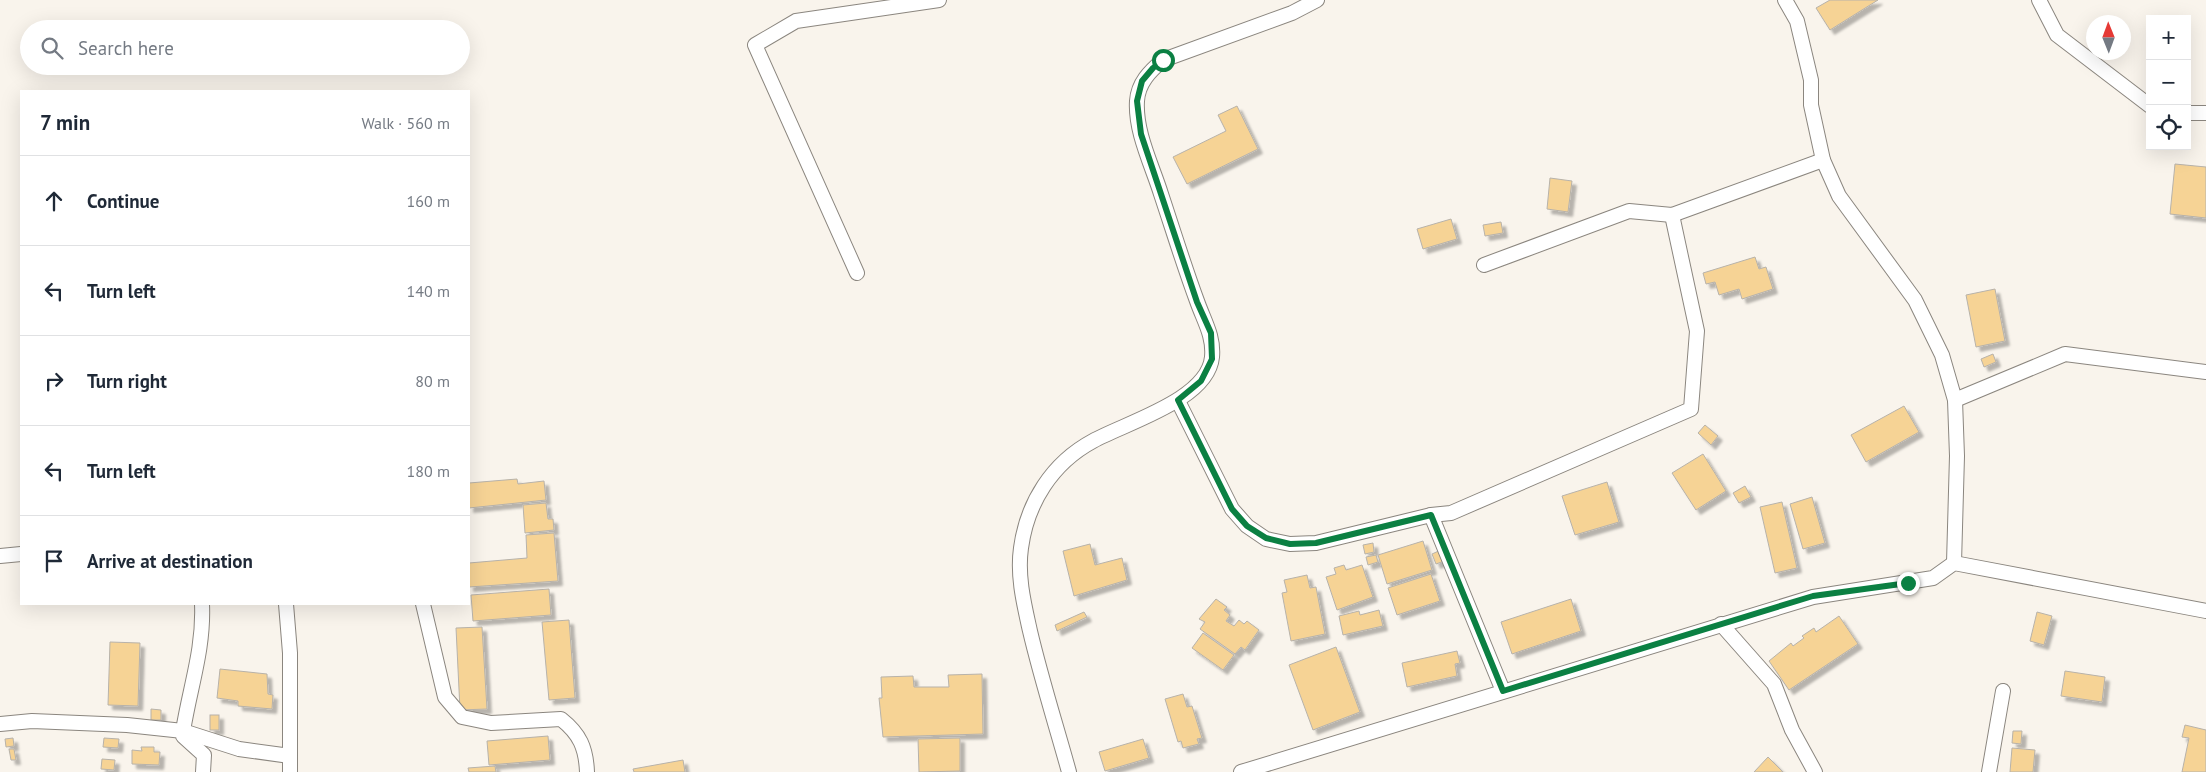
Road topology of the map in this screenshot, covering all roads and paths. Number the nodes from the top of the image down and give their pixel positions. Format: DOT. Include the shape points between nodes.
graph roads {
  1 [pos="939,0"];
  2 [pos="1317,0"];
  3 [pos="1785,0"];
  4 [pos="2039,0"];
  5 [pos="2149,105"];
  6 [pos="2191,113"];
  7 [pos="2206,113"];
  8 [pos="1822,160"];
  9 [pos="1672,215"];
  10 [pos="1484,265"];
  11 [pos="857,273"];
  12 [pos="2206,372"];
  13 [pos="1178,400"];
  14 [pos="1955,400"];
  15 [pos="1431,515"];
  16 [pos="20,554"];
  17 [pos="0,556"];
  18 [pos="1954,563"];
  19 [pos="202,605"];
  20 [pos="286,605"];
  21 [pos="424,605"];
  22 [pos="2206,611"];
  23 [pos="1720,624"];
  24 [pos="1503,691"];
  25 [pos="2003,691"];
  26 [pos="0,724"];
  27 [pos="183,731"];
  28 [pos="290,756"];
  29 [pos="203,772"];
  30 [pos="290,772"];
  31 [pos="587,772"];
  32 [pos="1069,772"];
  33 [pos="1241,772"];
  34 [pos="1815,772"];
  35 [pos="1989,772"];
  1 -- 11 [label="street" via="796,21 755,45"];
  2 -- 13 [label="street" via="1292,13 1163,60 1142,81 1137,101 1141,134 1197,302 1211,333 1212,359 1201,381"];
  3 -- 8 [label="street" via="1796,22 1811,80 1811,105"];
  4 -- 5 [label="street" via="2057,35"];
  6 -- 7 [label="street"];
  8 -- 9 [label="street"];
  8 -- 14 [label="street" via="1839,196 1915,300 1942,355"];
  9 -- 10 [label="street" via="1629,211"];
  9 -- 15 [label="street" via="1696,330 1691,409 1451,513"];
  12 -- 14 [label="street" via="2065,354"];
  13 -- 15 [label="street" via="1232,509 1247,526 1266,538 1290,544 1316,543"];
  13 -- 32 [label="street" via="1092,441 1070,456 1049,478 1029,511 1020,549 1021,592"];
  14 -- 18 [label="street"];
  15 -- 24 [label="street"];
  16 -- 17 [label="street"];
  18 -- 22 [label="street"];
  18 -- 23 [label="street" via="1933,578 1813,596"];
  19 -- 27 [label="street" via="200,652 190,686"];
  20 -- 28 [label="street" via="290,653"];
  21 -- 31 [label="street" via="445,697 462,717 491,722 562,719 575,730 586,754"];
  23 -- 24 [label="street"];
  23 -- 34 [label="street" via="1774,684 1792,730"];
  24 -- 33 [label="street"];
  25 -- 35 [label="street"];
  26 -- 27 [label="street" via="32,721"];
  27 -- 28 [label="street" via="239,749"];
  27 -- 29 [label="street" via="183,736 204,756"];
  28 -- 30 [label="street"];
}
